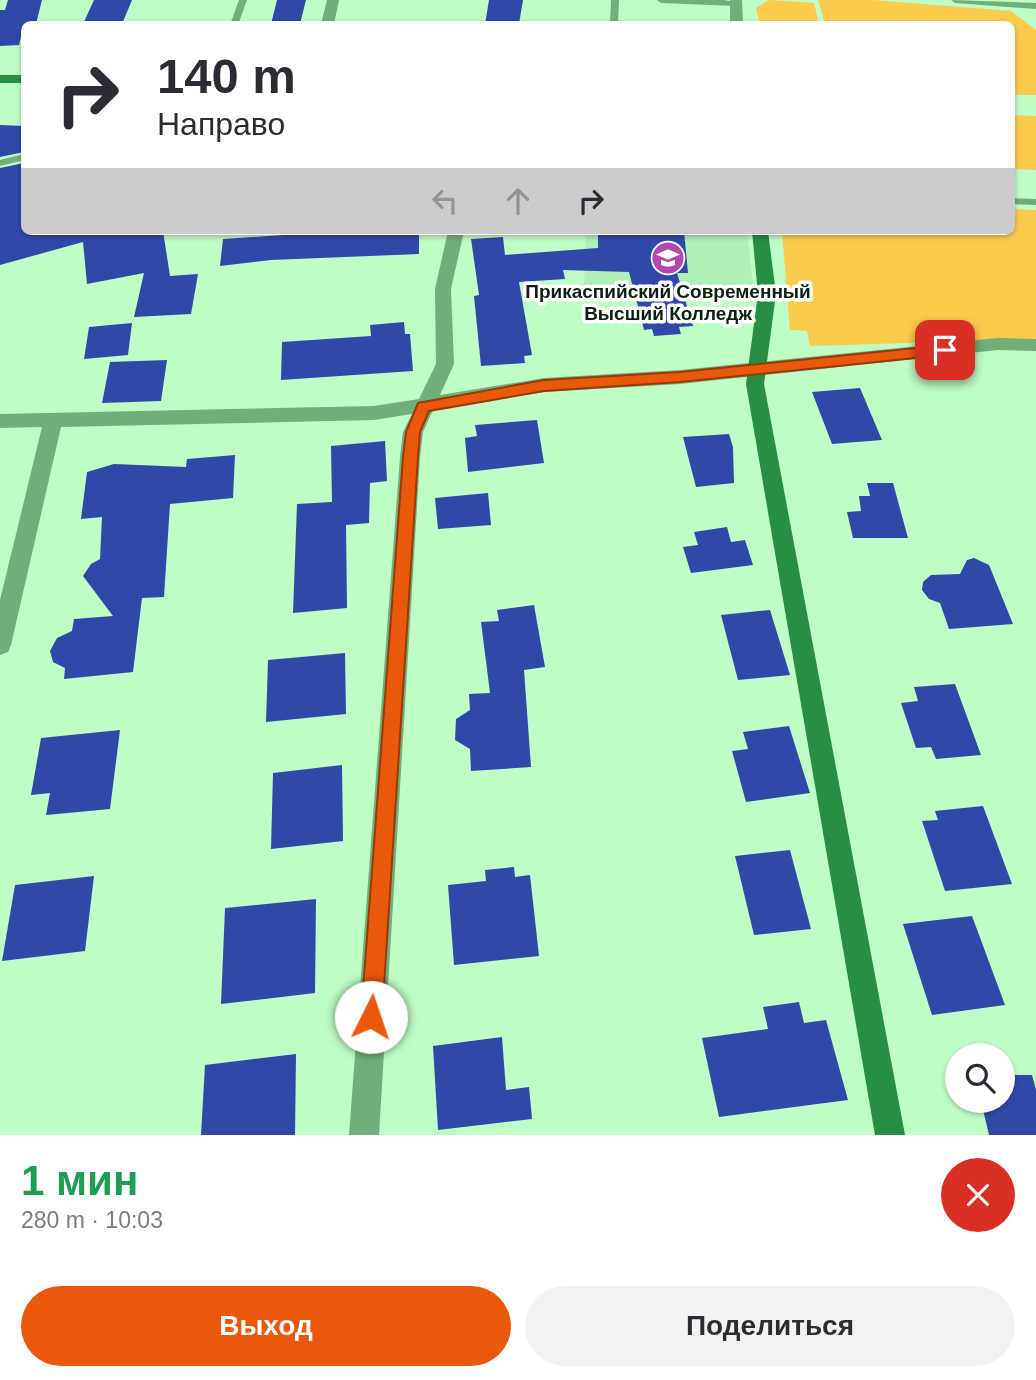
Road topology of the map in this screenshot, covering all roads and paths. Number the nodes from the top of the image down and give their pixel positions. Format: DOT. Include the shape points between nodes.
graph roads {
  1 [pos="243,0"];
  2 [pos="333,0"];
  3 [pos="615,0"];
  4 [pos="661,0"];
  5 [pos="955,0"];
  6 [pos="735,1"];
  7 [pos="1036,6"];
  8 [pos="235,21"];
  9 [pos="329,21"];
  10 [pos="614,21"];
  11 [pos="737,21"];
  12 [pos="0,79"];
  13 [pos="21,79"];
  14 [pos="21,158"];
  15 [pos="0,163"];
  16 [pos="1015,201"];
  17 [pos="1036,202"];
  18 [pos="455,235"];
  19 [pos="760,235"];
  20 [pos="1036,345"];
  21 [pos="759,369"];
  22 [pos="424,407"];
  23 [pos="0,421"];
  24 [pos="53,421"];
  25 [pos="0,645"];
  26 [pos="364,1135"];
  27 [pos="890,1135"];
  1 -- 8 [label="lane"];
  2 -- 9 [label="street"];
  3 -- 10 [label="lane"];
  4 -- 6 [label="lane"];
  5 -- 7 [label="lane"];
  6 -- 11 [label="street"];
  12 -- 13 [label="street"];
  14 -- 15 [label="lane"];
  16 -- 17 [label="lane"];
  18 -- 22 [label="street" via="443,289 445,364"];
  19 -- 21 [label="street" via="767,294"];
  20 -- 21 [label="street" via="998,344"];
  21 -- 22 [label="street" via="544,386"];
  21 -- 27 [label="street" via="755,384"];
  22 -- 24 [label="street" via="374,413"];
  22 -- 26 [label="street" via="413,432 410,457"];
  23 -- 24 [label="street"];
  24 -- 25 [label="street"];
}
